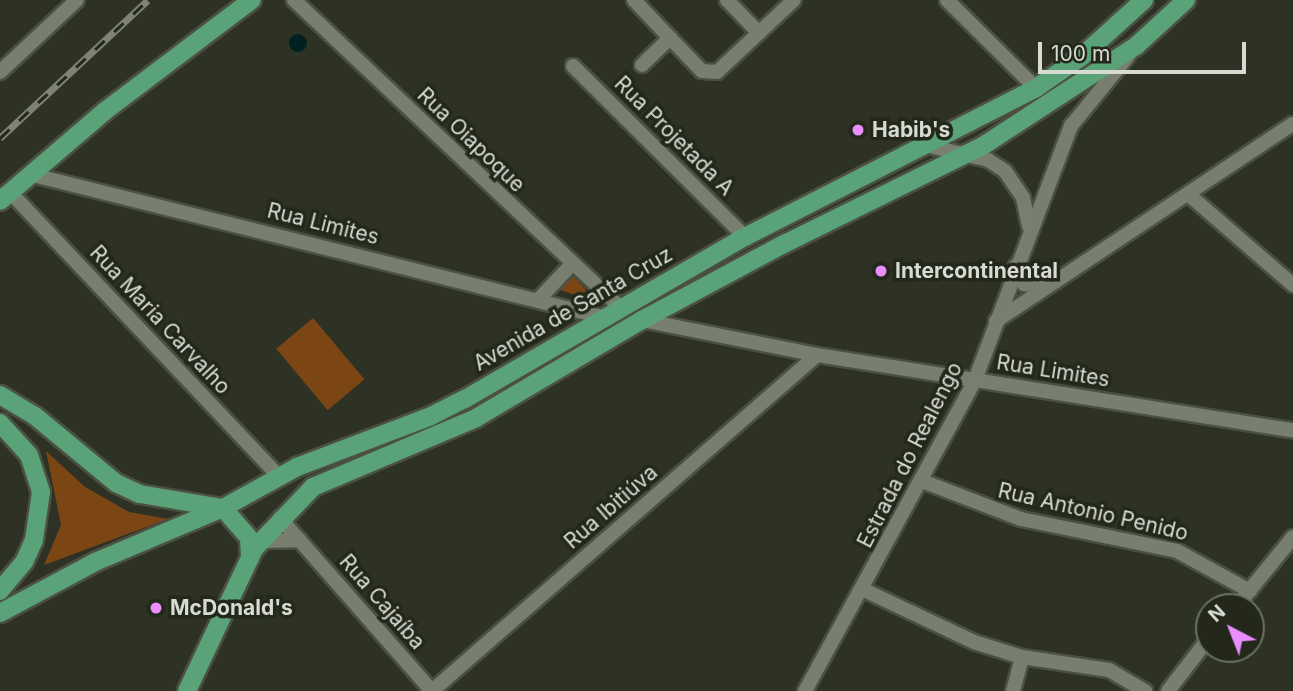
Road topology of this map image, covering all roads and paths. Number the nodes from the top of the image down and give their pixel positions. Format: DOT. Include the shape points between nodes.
graph roads {
  1 [pos="77,0"];
  2 [pos="251,0"];
  3 [pos="294,0"];
  4 [pos="634,0"];
  5 [pos="727,0"];
  6 [pos="794,0"];
  7 [pos="947,0"];
  8 [pos="1186,0"];
  9 [pos="1134,3"];
  10 [pos="759,33"];
  11 [pos="670,38"];
  12 [pos="1136,46"];
  13 [pos="642,65"];
  14 [pos="573,66"];
  15 [pos="0,72"];
  16 [pos="1036,88"];
  17 [pos="1292,125"];
  18 [pos="929,146"];
  19 [pos="966,154"];
  20 [pos="29,174"];
  21 [pos="1188,194"];
  22 [pos="5,196"];
  23 [pos="1029,228"];
  24 [pos="745,237"];
  25 [pos="571,265"];
  26 [pos="1016,266"];
  27 [pos="1049,285"];
  28 [pos="1293,285"];
  29 [pos="540,298"];
  30 [pos="613,313"];
  31 [pos="642,320"];
  32 [pos="996,321"];
  33 [pos="817,355"];
  34 [pos="975,380"];
  35 [pos="0,395"];
  36 [pos="0,423"];
  37 [pos="1293,430"];
  38 [pos="280,478"];
  39 [pos="922,481"];
  40 [pos="223,508"];
  41 [pos="280,518"];
  42 [pos="1293,537"];
  43 [pos="261,541"];
  44 [pos="300,541"];
  45 [pos="250,558"];
  46 [pos="863,590"];
  47 [pos="0,591"];
  48 [pos="1250,591"];
  49 [pos="0,613"];
  50 [pos="1195,656"];
  51 [pos="1022,657"];
  52 [pos="187,691"];
  53 [pos="432,691"];
  54 [pos="805,691"];
  55 [pos="1013,691"];
  56 [pos="1145,691"];
  57 [pos="1168,691"];
  1 -- 15 [label="street"];
  2 -- 20 [label="main road"];
  3 -- 25 [label="street, Rua Oiapoque"];
  4 -- 11 [label="street"];
  5 -- 10 [label="street"];
  6 -- 10 [label="street"];
  7 -- 16 [label="street"];
  8 -- 12 [label="main road"];
  9 -- 16 [label="main road, Avenida de Santa Cruz" via="1081,57"];
  10 -- 11 [label="street" via="711,75"];
  11 -- 13 [label="street"];
  12 -- 19 [label="main road"];
  12 -- 23 [label="street, Estrada do Realengo" via="1072,126"];
  14 -- 24 [label="street, Rua Projetada A"];
  16 -- 18 [label="main road, Avenida de Santa Cruz"];
  17 -- 21 [label="street"];
  18 -- 19 [label="street"];
  18 -- 24 [label="main road, Avenida de Santa Cruz"];
  19 -- 23 [label="street" via="988,160 1017,184"];
  19 -- 31 [label="main road"];
  20 -- 22 [label="main road"];
  20 -- 29 [label="street, Rua Limites"];
  21 -- 27 [label="street"];
  21 -- 28 [label="street"];
  22 -- 38 [label="street, Rua Maria Carvalho"];
  23 -- 26 [label="street, Estrada do Realengo"];
  24 -- 30 [label="main road, Avenida de Santa Cruz"];
  25 -- 29 [label="street"];
  25 -- 30 [label="street, Rua Oiapoque"];
  26 -- 27 [label="street" via="1024,284"];
  26 -- 32 [label="street, Estrada do Realengo"];
  27 -- 32 [label="street"];
  29 -- 30 [label="street, Rua Limites"];
  30 -- 38 [label="main road, Avenida de Santa Cruz" via="431,416 319,457"];
  31 -- 33 [label="street, Rua Limites"];
  31 -- 41 [label="main road" via="476,418 313,487"];
  32 -- 34 [label="street, Estrada do Realengo"];
  33 -- 34 [label="street, Rua Limites"];
  33 -- 53 [label="street, Rua Ibitiúva"];
  34 -- 37 [label="street, Rua Limites"];
  34 -- 39 [label="street, Estrada do Realengo"];
  35 -- 40 [label="main road" via="35,416 116,484 139,494"];
  36 -- 47 [label="main road" via="14,436 37,475 41,516 24,562"];
  38 -- 40 [label="main road, Avenida de Santa Cruz"];
  39 -- 46 [label="street, Estrada do Realengo"];
  39 -- 48 [label="street, Rua Antonio Penido" via="1021,519 1177,551"];
  40 -- 45 [label="main road" via="249,538"];
  40 -- 49 [label="main road, Avenida de Santa Cruz" via="95,562"];
  41 -- 43 [label="main road"];
  41 -- 44 [label="street, Rua Cajaíba"];
  42 -- 48 [label="street"];
  43 -- 44 [label="street"];
  43 -- 45 [label="main road"];
  44 -- 53 [label="street, Rua Cajaíba"];
  45 -- 52 [label="main road"];
  46 -- 51 [label="street" via="958,636"];
  46 -- 54 [label="street, Estrada do Realengo"];
  50 -- 57 [label="street"];
  51 -- 55 [label="street"];
  51 -- 56 [label="street" via="1109,670"];
}
